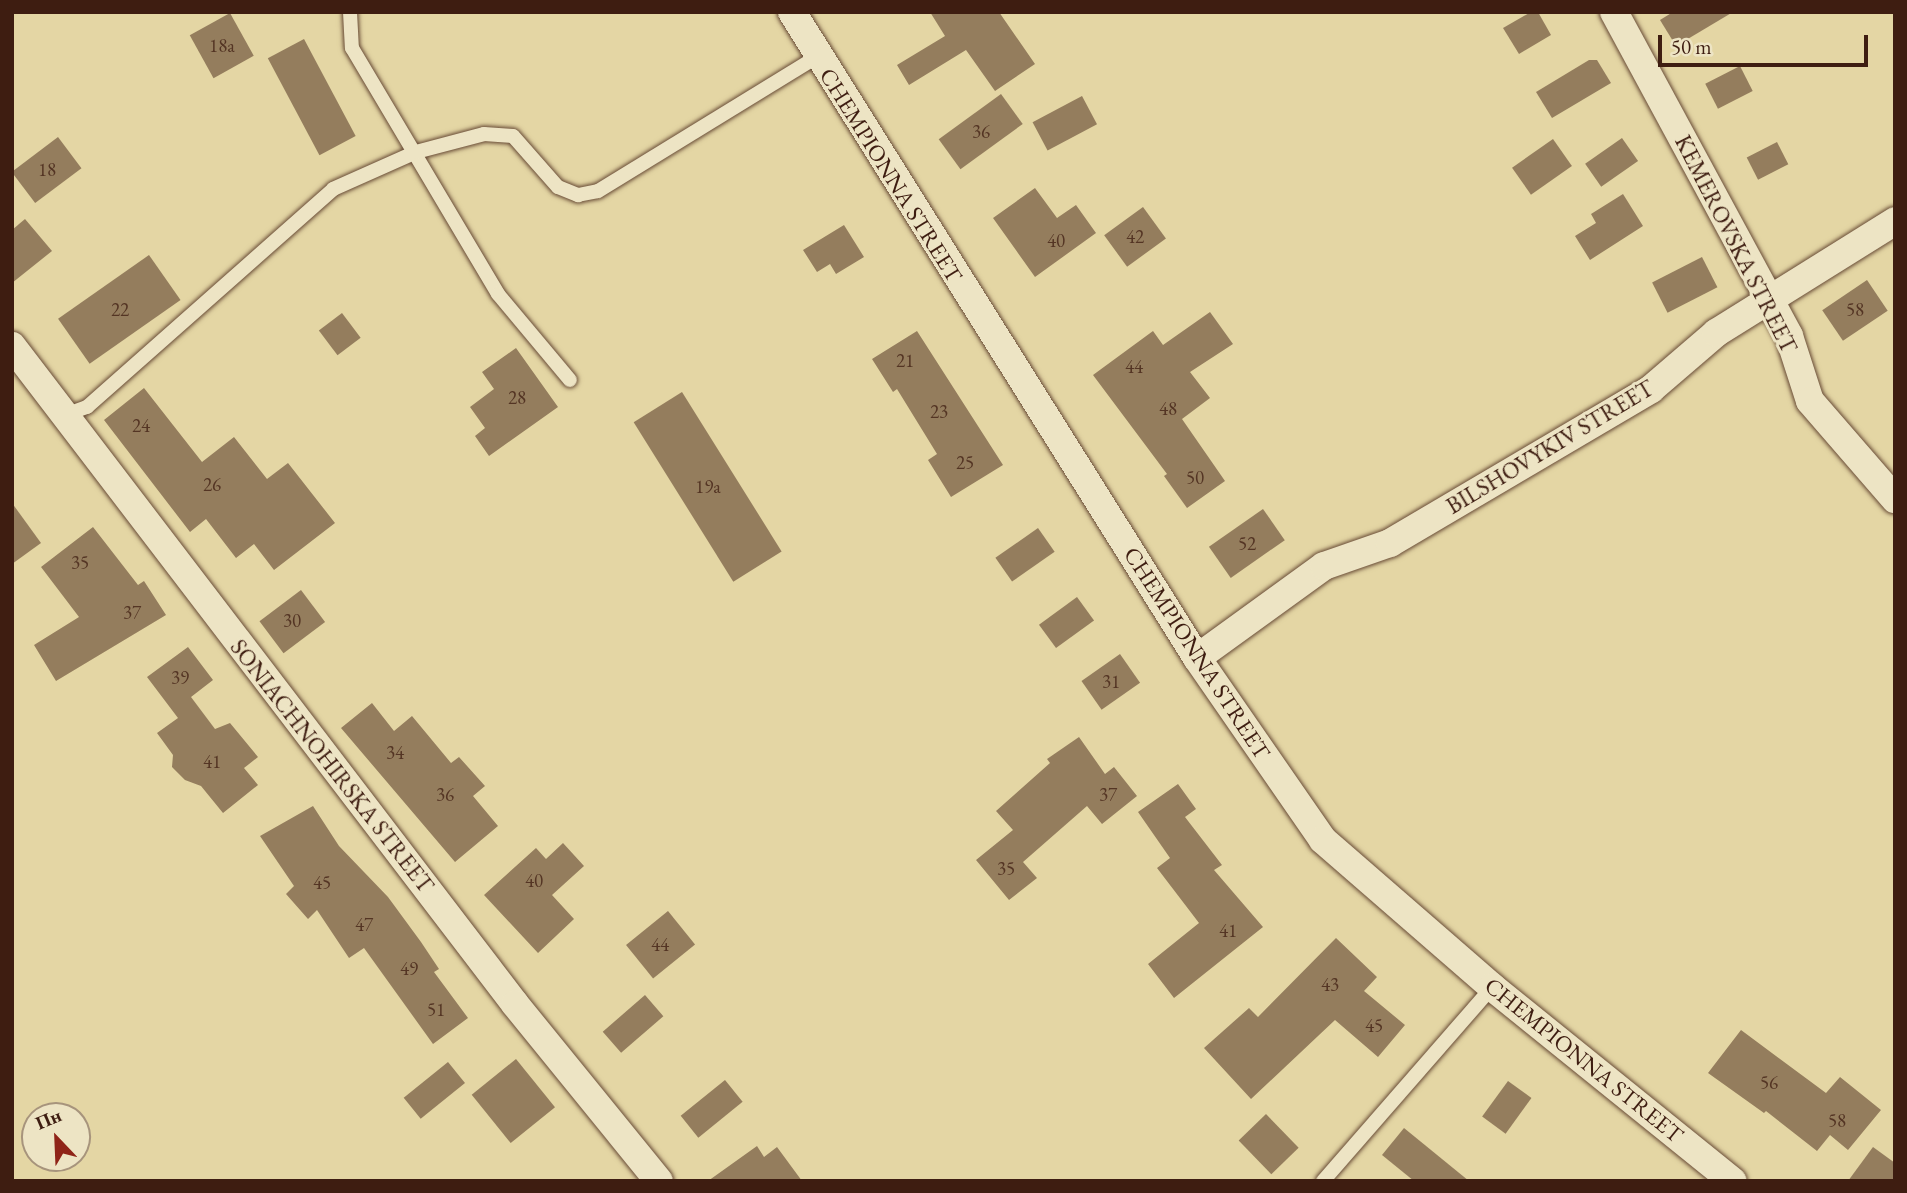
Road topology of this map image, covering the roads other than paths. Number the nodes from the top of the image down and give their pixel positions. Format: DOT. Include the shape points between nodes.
graph roads {
  1 [pos="350,12"];
  2 [pos="792,12"];
  3 [pos="1614,12"];
  4 [pos="817,57"];
  5 [pos="416,152"];
  6 [pos="1895,222"];
  7 [pos="1770,301"];
  8 [pos="12,346"];
  9 [pos="569,380"];
  10 [pos="62,416"];
  11 [pos="1895,499"];
  12 [pos="1197,657"];
  13 [pos="1492,987"];
  14 [pos="659,1181"];
  15 [pos="1323,1181"];
  16 [pos="1732,1181"];
  1 -- 5 [label="lane" via="352,48"];
  2 -- 4 [label="street, CHEMPIONNA STREET"];
  3 -- 7 [label="street, KEMEROVSKA STREET"];
  4 -- 5 [label="lane" via="597,191 578,195 558,187 513,136 484,134"];
  4 -- 12 [label="street, CHEMPIONNA STREET"];
  5 -- 9 [label="lane" via="498,294"];
  5 -- 10 [label="lane" via="333,189 88,407"];
  6 -- 7 [label="street, BILSHOVYKIV STREET"];
  7 -- 11 [label="street, KEMEROVSKA STREET" via="1789,335 1810,401"];
  7 -- 12 [label="street, BILSHOVYKIV STREET" via="1716,333 1651,389 1390,543 1324,566"];
  8 -- 10 [label="street, SONIACHNOHIRSKA STREET"];
  10 -- 14 [label="street, SONIACHNOHIRSKA STREET" via="515,1004"];
  12 -- 13 [label="street, CHEMPIONNA STREET" via="1323,840"];
  13 -- 15 [label="lane"];
  13 -- 16 [label="street, CHEMPIONNA STREET"];
}
